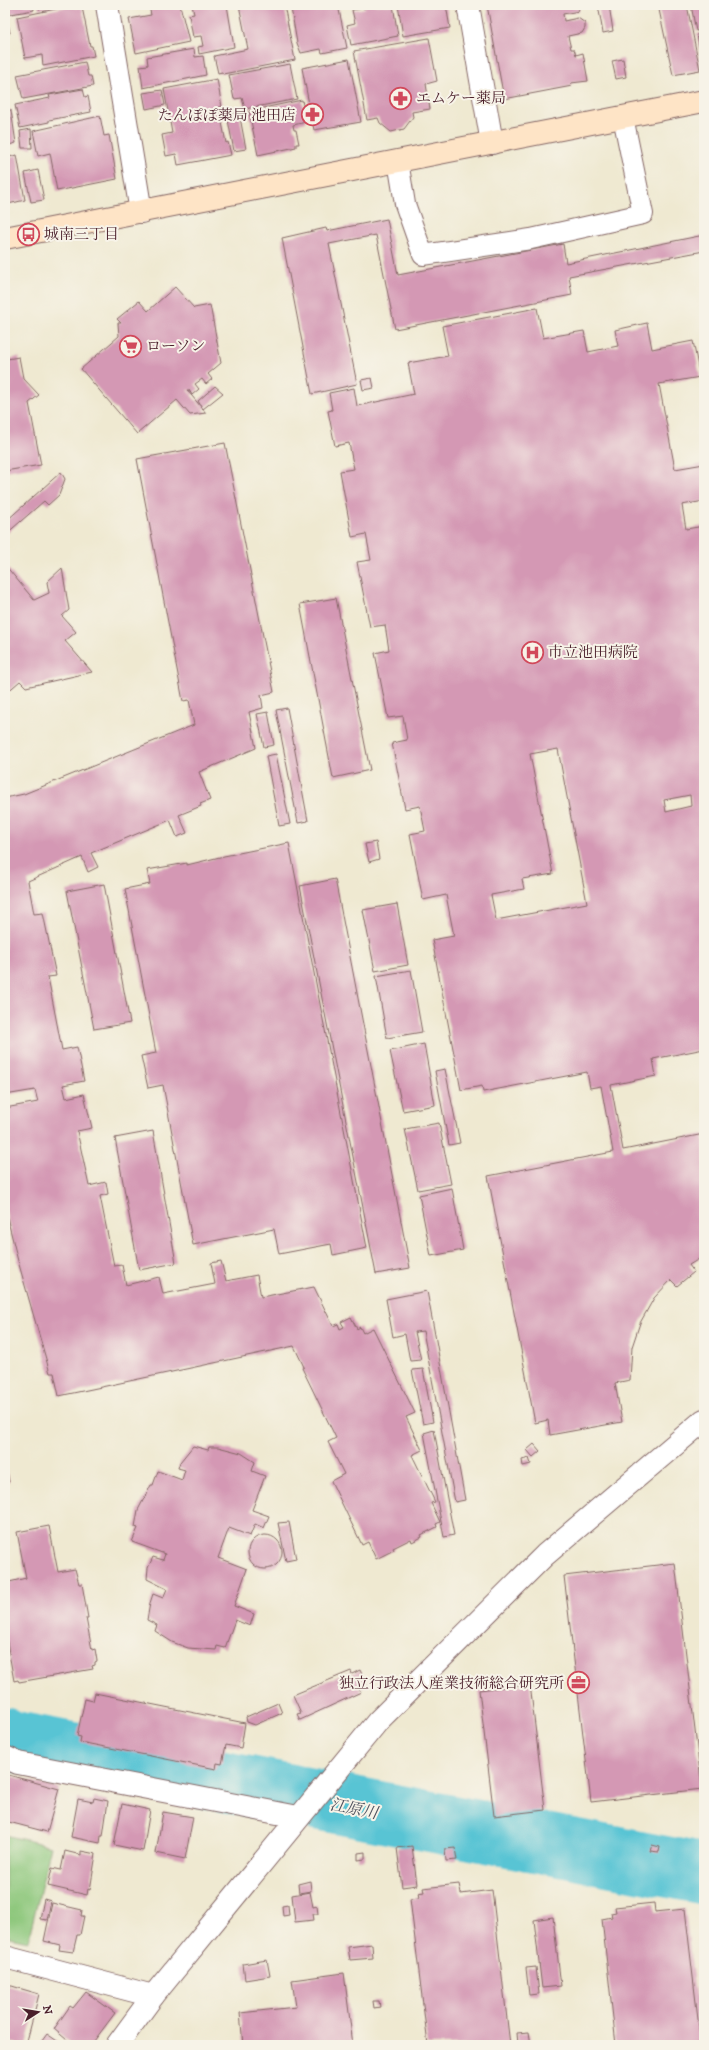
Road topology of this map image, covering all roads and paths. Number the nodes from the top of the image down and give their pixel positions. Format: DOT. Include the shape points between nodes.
graph roads {
  1 [pos="107,5"];
  2 [pos="468,5"];
  3 [pos="704,101"];
  4 [pos="623,117"];
  5 [pos="492,143"];
  6 [pos="398,161"];
  7 [pos="141,212"];
  8 [pos="5,238"];
  9 [pos="704,1420"];
  10 [pos="5,1757"];
  11 [pos="298,1817"];
  12 [pos="5,1957"];
  13 [pos="154,1996"];
  14 [pos="117,2045"];
  1 -- 7 [label="street"];
  2 -- 5 [label="street"];
  3 -- 4 [label="street"];
  4 -- 5 [label="street"];
  4 -- 6 [label="lane" via="643,214 531,239 423,255 405,204"];
  5 -- 6 [label="street"];
  6 -- 7 [label="street"];
  7 -- 8 [label="street"];
  9 -- 11 [label="street" via="544,1555 378,1721"];
  10 -- 11 [label="street" via="26,1764"];
  11 -- 13 [label="street"];
  12 -- 13 [label="street"];
  13 -- 14 [label="street"];
}
